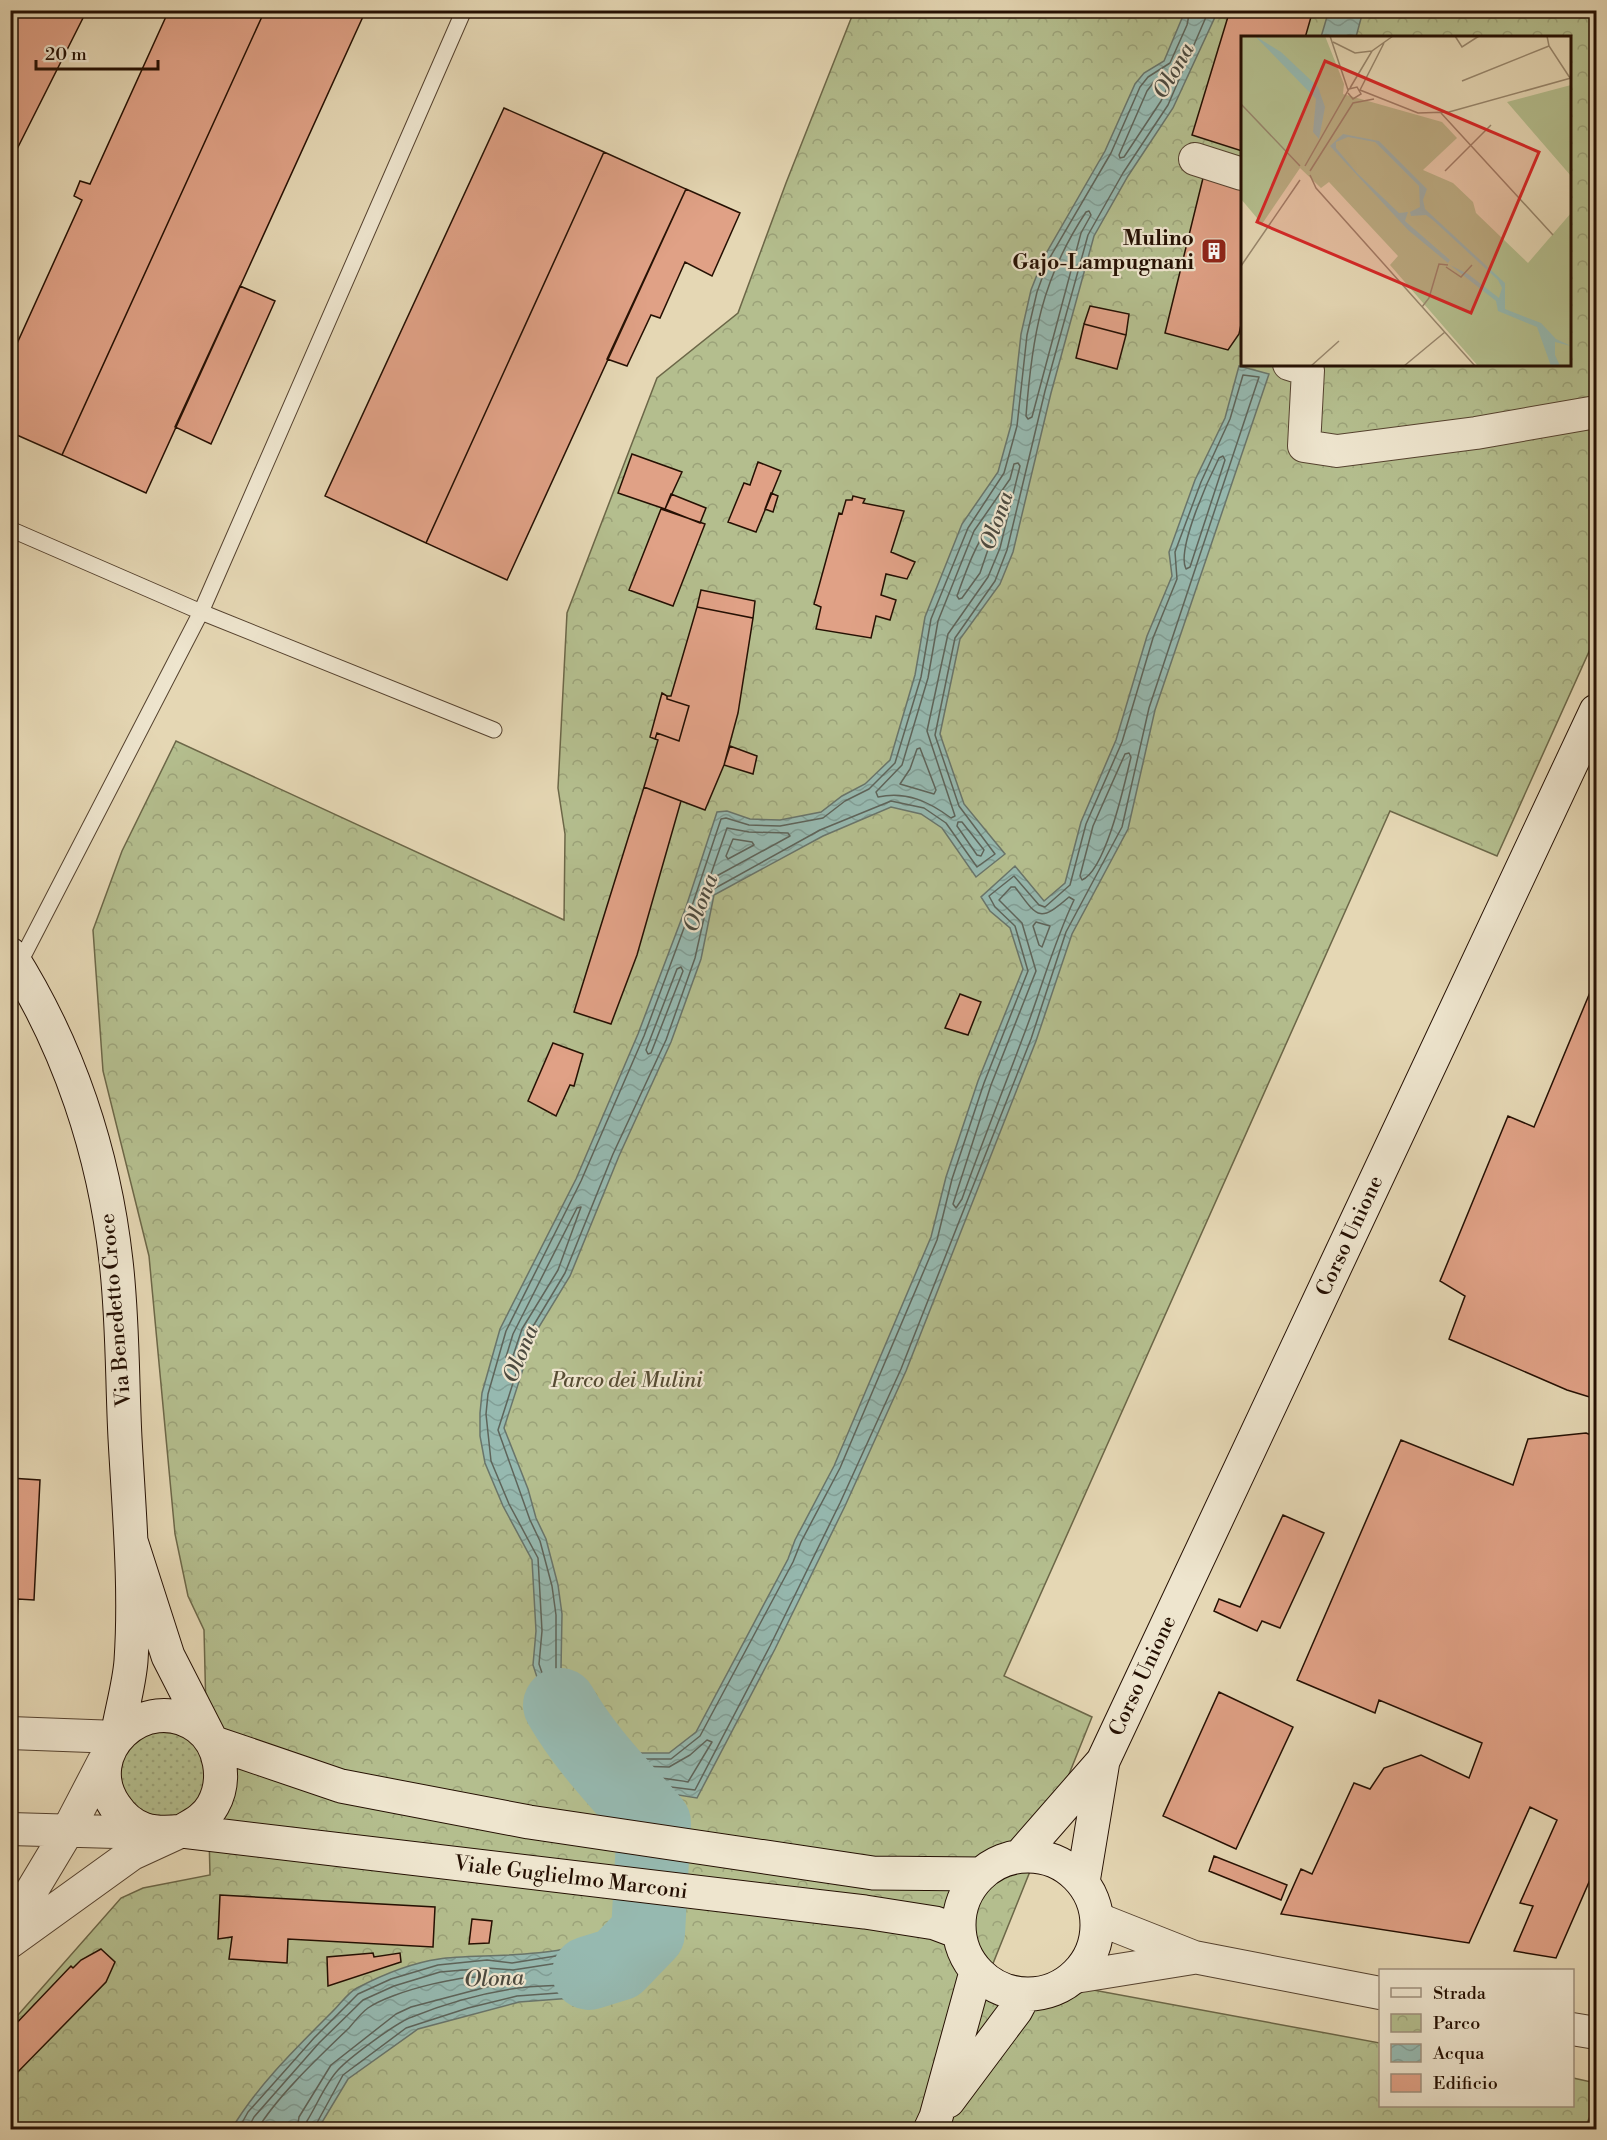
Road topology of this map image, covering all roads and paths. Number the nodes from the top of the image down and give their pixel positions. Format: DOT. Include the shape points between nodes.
graph roads {
  1 [pos="464,10"];
  2 [pos="1195,159"];
  3 [pos="1241,174"];
  4 [pos="1302,366"];
  5 [pos="1596,412"];
  6 [pos="10,529"];
  7 [pos="201,612"];
  8 [pos="1596,711"];
  9 [pos="494,730"];
  10 [pos="14,960"];
  11 [pos="131,1541"];
  12 [pos="10,1733"];
  13 [pos="212,1742"];
  14 [pos="112,1747"];
  15 [pos="1103,1761"];
  16 [pos="10,1829"];
  17 [pos="67,1832"];
  18 [pos="166,1832"];
  19 [pos="1020,1856"];
  20 [pos="981,1874"];
  21 [pos="1083,1882"];
  22 [pos="1098,1919"];
  23 [pos="10,1927"];
  24 [pos="959,1932"];
  25 [pos="10,1942"];
  26 [pos="1194,1958"];
  27 [pos="976,1972"];
  28 [pos="1075,1977"];
  29 [pos="1379,1993"];
  30 [pos="1024,1995"];
  31 [pos="1574,2029"];
  32 [pos="1596,2033"];
  33 [pos="933,2123"];
  1 -- 7 [label="lane"];
  2 -- 3 [label="street"];
  4 -- 5 [label="street" via="1304,446 1337,451"];
  6 -- 7 [label="lane"];
  7 -- 9 [label="lane"];
  7 -- 10 [label="lane"];
  8 -- 15 [label="street, Corso Unione"];
  10 -- 11 [label="street, Via Benedetto Croce" via="72,1077 88,1122 110,1216 117,1264"];
  11 -- 13 [label="street, Via Benedetto Croce" via="168,1656"];
  11 -- 14 [label="street, Via Benedetto Croce" via="131,1662"];
  12 -- 14 [label="street"];
  13 -- 14 [label="street" via="198,1727 164,1715 129,1726"];
  13 -- 18 [label="street" via="220,1761 213,1805 200,1821"];
  13 -- 20 [label="street" via="341,1786 529,1822 873,1873"];
  14 -- 17 [label="street"];
  14 -- 18 [label="street" via="104,1775 107,1796 123,1818 140,1829"];
  15 -- 19 [label="street, Corso Unione"];
  15 -- 21 [label="street, Corso Unione"];
  16 -- 17 [label="street"];
  17 -- 18 [label="street"];
  17 -- 23 [label="street"];
  18 -- 24 [label="street, Viale Guglielmo Marconi" via="865,1912 935,1923"];
  18 -- 25 [label="street"];
  19 -- 20 [label="street" via="999,1862"];
  19 -- 21 [label="street" via="1044,1857 1065,1866"];
  20 -- 24 [label="street" via="968,1891"];
  21 -- 22 [label="street"];
  22 -- 26 [label="street"];
  22 -- 28 [label="street" via="1089,1960"];
  24 -- 27 [label="street"];
  26 -- 28 [label="street"];
  26 -- 29 [label="street"];
  27 -- 30 [label="street" via="998,1988"];
  27 -- 33 [label="street"];
  28 -- 30 [label="street" via="1061,1987"];
  30 -- 33 [label="street"];
  31 -- 32 [label="street"];
}
